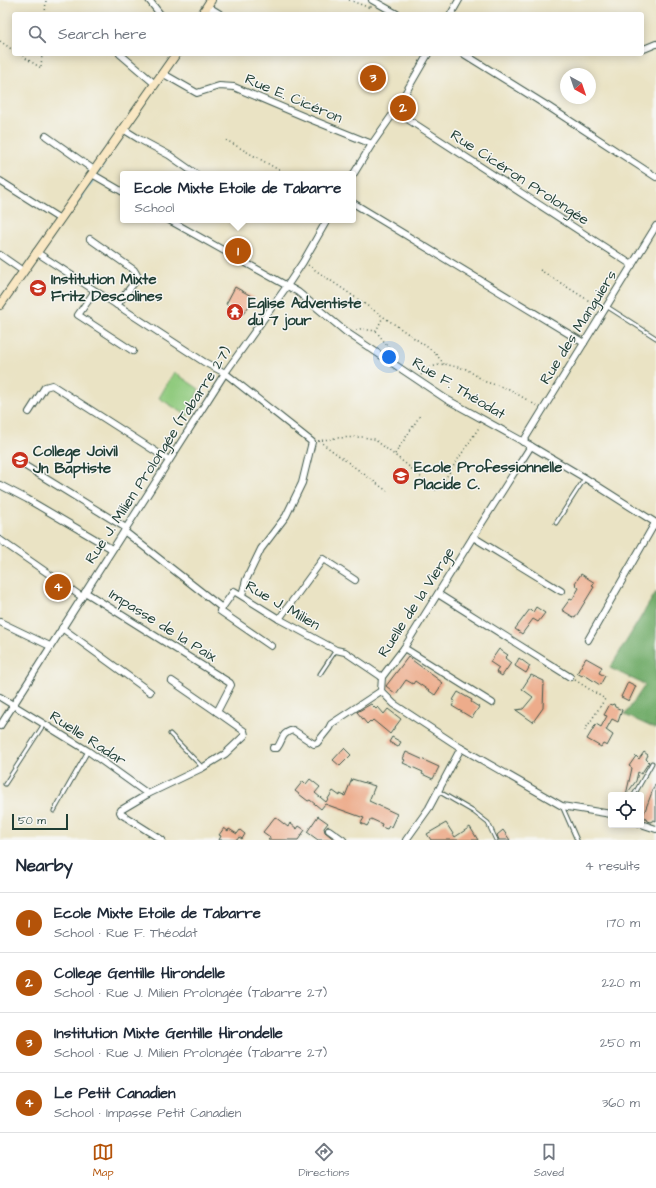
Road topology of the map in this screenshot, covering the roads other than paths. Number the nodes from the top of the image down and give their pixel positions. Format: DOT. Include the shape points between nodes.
graph roads {
  1 [pos="149,0"];
  2 [pos="459,0"];
  3 [pos="373,1"];
  4 [pos="209,3"];
  5 [pos="158,12"];
  6 [pos="203,12"];
  7 [pos="218,12"];
  8 [pos="392,12"];
  9 [pos="452,12"];
  10 [pos="656,44"];
  11 [pos="644,49"];
  12 [pos="122,56"];
  13 [pos="175,56"];
  14 [pos="427,56"];
  15 [pos="467,56"];
  16 [pos="162,74"];
  17 [pos="155,84"];
  18 [pos="395,111"];
  19 [pos="123,129"];
  20 [pos="46,136"];
  21 [pos="372,144"];
  22 [pos="192,171"];
  23 [pos="355,171"];
  24 [pos="93,172"];
  25 [pos="656,177"];
  26 [pos="0,181"];
  27 [pos="120,190"];
  28 [pos="356,205"];
  29 [pos="60,219"];
  30 [pos="174,223"];
  31 [pos="324,223"];
  32 [pos="655,231"];
  33 [pos="90,239"];
  34 [pos="36,252"];
  35 [pos="0,255"];
  36 [pos="632,265"];
  37 [pos="23,271"];
  38 [pos="287,286"];
  39 [pos="94,291"];
  40 [pos="0,305"];
  41 [pos="117,305"];
  42 [pos="605,308"];
  43 [pos="656,338"];
  44 [pos="584,343"];
  45 [pos="133,351"];
  46 [pos="225,374"];
  47 [pos="29,412"];
  48 [pos="523,442"];
  49 [pos="531,446"];
  50 [pos="169,460"];
  51 [pos="19,462"];
  52 [pos="585,478"];
  53 [pos="0,485"];
  54 [pos="556,523"];
  55 [pos="655,523"];
  56 [pos="125,530"];
  57 [pos="473,537"];
  58 [pos="0,540"];
  59 [pos="112,549"];
  60 [pos="355,580"];
  61 [pos="561,591"];
  62 [pos="438,594"];
  63 [pos="83,595"];
  64 [pos="242,595"];
  65 [pos="222,608"];
  66 [pos="279,619"];
  67 [pos="0,622"];
  68 [pos="62,628"];
  69 [pos="588,640"];
  70 [pos="50,646"];
  71 [pos="272,646"];
  72 [pos="404,648"];
  73 [pos="336,650"];
  74 [pos="320,674"];
  75 [pos="382,677"];
  76 [pos="570,677"];
  77 [pos="172,681"];
  78 [pos="381,691"];
  79 [pos="150,692"];
  80 [pos="0,697"];
  81 [pos="492,703"];
  82 [pos="13,706"];
  83 [pos="217,712"];
  84 [pos="44,724"];
  85 [pos="0,726"];
  86 [pos="170,734"];
  87 [pos="273,748"];
  88 [pos="461,748"];
  89 [pos="88,751"];
  90 [pos="652,763"];
  91 [pos="202,768"];
  92 [pos="5,784"];
  93 [pos="438,791"];
  94 [pos="636,792"];
  95 [pos="148,794"];
  96 [pos="562,806"];
  97 [pos="54,811"];
  98 [pos="608,814"];
  99 [pos="644,825"];
  100 [pos="656,829"];
  101 [pos="329,830"];
  102 [pos="162,840"];
  103 [pos="343,840"];
  104 [pos="406,840"];
  105 [pos="496,840"];
  106 [pos="577,840"];
  1 -- 5 [label="street"];
  2 -- 9 [label="street"];
  3 -- 8 [label="street"];
  4 -- 6 [label="main road"];
  4 -- 7 [label="street"];
  10 -- 11 [label="street"];
  12 -- 17 [label="street"];
  13 -- 16 [label="main road"];
  14 -- 18 [label="street"];
  15 -- 25 [label="street"];
  16 -- 17 [label="main road"];
  16 -- 21 [label="street, Rue E. Cicéron" via="198,93 219,86 234,87"];
  17 -- 19 [label="main road"];
  18 -- 21 [label="street"];
  18 -- 36 [label="street, Rue Cicéron Prolongée"];
  19 -- 22 [label="street"];
  19 -- 24 [label="main road"];
  20 -- 24 [label="street"];
  21 -- 23 [label="street"];
  24 -- 27 [label="street"];
  24 -- 29 [label="main road"];
  26 -- 29 [label="street"];
  28 -- 44 [label="street"];
  29 -- 34 [label="main road"];
  30 -- 38 [label="street, Rue F. Théodat"];
  31 -- 38 [label="street, Rue J. Milien Prolongée (Tabarre 27)"];
  32 -- 36 [label="street, Rue des Manguiers"];
  33 -- 41 [label="street" via="134,270 137,275 137,279"];
  34 -- 37 [label="main road"];
  34 -- 39 [label="street"];
  35 -- 37 [label="street"];
  36 -- 42 [label="street, Rue des Manguiers"];
  37 -- 40 [label="main road"];
  38 -- 46 [label="street, Rue J. Milien Prolongée (Tabarre 27)"];
  38 -- 48 [label="street, Rue F. Théodat" via="298,292 346,332 446,399"];
  39 -- 41 [label="street"];
  39 -- 45 [label="street" via="78,315"];
  41 -- 46 [label="street"];
  42 -- 43 [label="lane"];
  42 -- 44 [label="street, Rue des Manguiers"];
  44 -- 48 [label="street, Rue des Manguiers"];
  46 -- 50 [label="street, Rue J. Milien Prolongée (Tabarre 27)"];
  46 -- 64 [label="street" via="315,442 302,484 286,516 261,549 246,580"];
  47 -- 50 [label="street" via="45,387 52,385"];
  48 -- 49 [label="street, Rue F. Théodat"];
  49 -- 52 [label="street, Rue F. Théodat"];
  49 -- 57 [label="street, Ruelle de la Vierge"];
  50 -- 56 [label="street, Rue J. Milien Prolongée (Tabarre 27)"];
  51 -- 56 [label="street"];
  52 -- 54 [label="lane"];
  52 -- 55 [label="street, Rue F. Théodat"];
  53 -- 59 [label="street"];
  55 -- 69 [label="street"];
  56 -- 59 [label="street, Rue J. Milien Prolongée (Tabarre 27)"];
  56 -- 65 [label="street"];
  57 -- 61 [label="street"];
  57 -- 62 [label="street, Ruelle de la Vierge"];
  58 -- 63 [label="street, Impasse de la Paix"];
  59 -- 63 [label="street, Rue J. Milien Prolongée (Tabarre 27)"];
  60 -- 66 [label="street" via="323,558"];
  62 -- 72 [label="street, Ruelle de la Vierge"];
  62 -- 76 [label="street"];
  63 -- 68 [label="street, Rue J. Milien Prolongée (Tabarre 27)"];
  63 -- 83 [label="street, Impasse de la Paix" via="227,680 230,685"];
  64 -- 65 [label="street, Rue J. Milien" via="234,591"];
  64 -- 66 [label="street, Rue J. Milien"];
  65 -- 71 [label="street" via="220,611"];
  66 -- 73 [label="street, Rue J. Milien"];
  67 -- 70 [label="street"];
  68 -- 70 [label="street, Rue J. Milien Prolongée (Tabarre 27)"];
  68 -- 79 [label="street"];
  70 -- 82 [label="street, Rue J. Milien Prolongée (Tabarre 27)"];
  72 -- 75 [label="street, Ruelle de la Vierge"];
  72 -- 81 [label="street"];
  73 -- 74 [label="lane"];
  73 -- 75 [label="street, Rue J. Milien" via="345,652"];
  75 -- 78 [label="street, Ruelle de la Vierge"];
  77 -- 83 [label="street"];
  78 -- 87 [label="street" via="331,724 316,743 293,730 284,735 278,748"];
  78 -- 88 [label="street" via="394,704"];
  80 -- 82 [label="street, Ruelle Radar"];
  82 -- 84 [label="street, Ruelle Radar"];
  82 -- 85 [label="street, Rue J. Milien Prolongée (Tabarre 27)"];
  83 -- 91 [label="street" via="244,731 245,735 225,754"];
  84 -- 89 [label="street, Ruelle Radar"];
  84 -- 92 [label="lane"];
  86 -- 91 [label="lane"];
  88 -- 93 [label="street"];
  88 -- 96 [label="street"];
  89 -- 95 [label="street, Ruelle Radar"];
  89 -- 97 [label="lane"];
  90 -- 94 [label="lane"];
  91 -- 95 [label="street"];
  93 -- 104 [label="street"];
  93 -- 105 [label="lane" via="488,823"];
  95 -- 102 [label="street" via="120,812"];
  96 -- 98 [label="street"];
  96 -- 106 [label="lane"];
  99 -- 100 [label="street"];
  101 -- 103 [label="street"];
}
